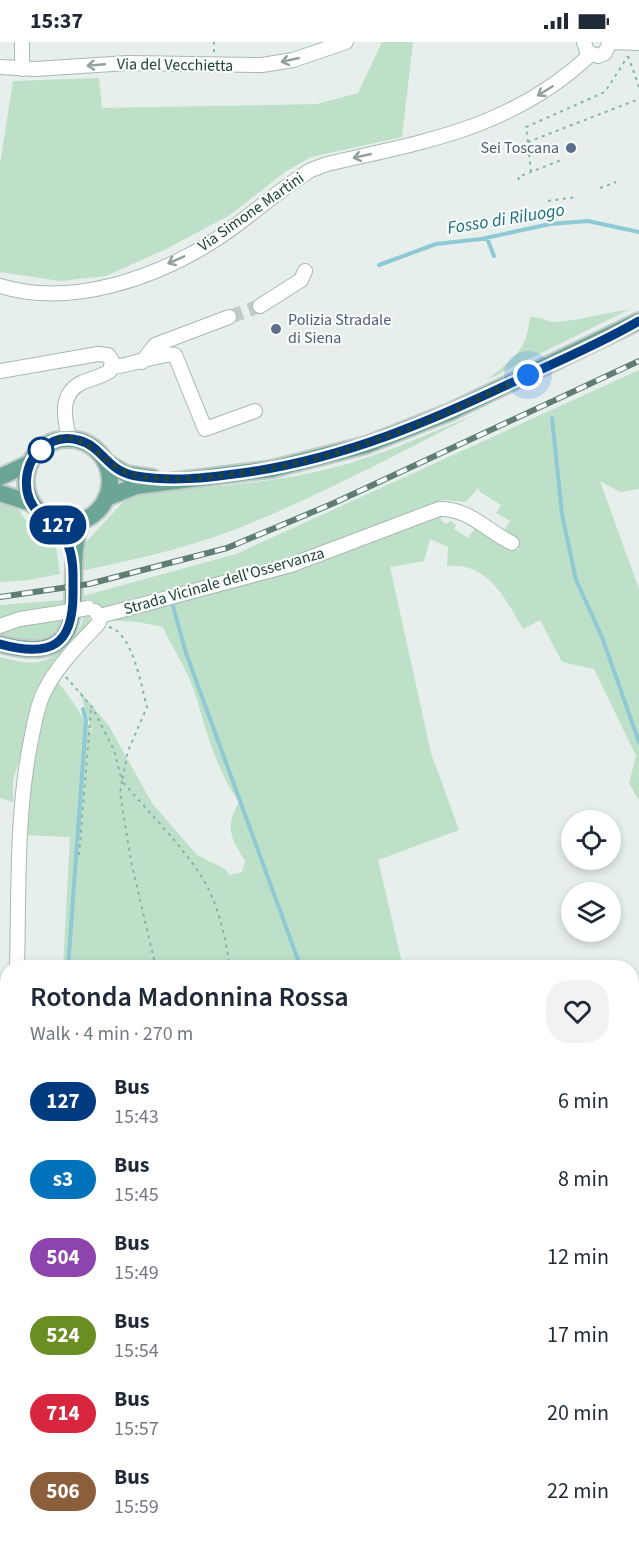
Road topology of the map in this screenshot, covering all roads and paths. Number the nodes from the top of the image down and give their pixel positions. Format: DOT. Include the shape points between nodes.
graph roads {
  1 [pos="22,42"];
  2 [pos="346,42"];
  3 [pos="610,42"];
  4 [pos="639,43"];
  5 [pos="587,48"];
  6 [pos="0,67"];
  7 [pos="22,69"];
  8 [pos="639,87"];
  9 [pos="639,99"];
  10 [pos="523,119"];
  11 [pos="526,127"];
  12 [pos="528,144"];
  13 [pos="564,159"];
  14 [pos="531,172"];
  15 [pos="519,180"];
  16 [pos="616,182"];
  17 [pos="600,188"];
  18 [pos="577,197"];
  19 [pos="548,201"];
  20 [pos="305,271"];
  21 [pos="0,286"];
  22 [pos="260,306"];
  23 [pos="229,317"];
  24 [pos="639,321"];
  25 [pos="142,362"];
  26 [pos="112,367"];
  27 [pos="0,371"];
  28 [pos="255,411"];
  29 [pos="69,438"];
  30 [pos="106,462"];
  31 [pos="30,463"];
  32 [pos="0,477"];
  33 [pos="178,481"];
  34 [pos="0,493"];
  35 [pos="106,498"];
  36 [pos="31,503"];
  37 [pos="82,520"];
  38 [pos="56,522"];
  39 [pos="512,543"];
  40 [pos="72,557"];
  41 [pos="99,620"];
  42 [pos="0,626"];
  43 [pos="0,644"];
  44 [pos="59,668"];
  45 [pos="92,707"];
  46 [pos="122,781"];
  47 [pos="79,855"];
  48 [pos="17,960"];
  49 [pos="154,960"];
  50 [pos="229,960"];
  1 -- 7 [label="street"];
  2 -- 7 [label="street, Via del Vecchietta, one-way" via="293,60 262,65 128,63"];
  3 -- 4 [label="street"];
  3 -- 5 [label="street, Via Simone Martini" via="606,53 598,56"];
  5 -- 21 [label="street, Via Simone Martini, one-way" via="564,78 544,92 449,136 310,170 210,243 152,271 105,286 61,294 19,292"];
  6 -- 7 [label="street, Via del Vecchietta"];
  8 -- 11 [label="path" via="628,56 605,92"];
  9 -- 12 [label="path"];
  10 -- 11 [label="path"];
  11 -- 12 [label="path"];
  12 -- 14 [label="path"];
  13 -- 14 [label="path"];
  14 -- 15 [label="path" via="518,177"];
  16 -- 17 [label="path"];
  18 -- 19 [label="path"];
  20 -- 22 [label="street" via="301,280"];
  23 -- 25 [label="street" via="155,345"];
  24 -- 33 [label="main road" via="450,412 366,445 288,466"];
  25 -- 26 [label="street"];
  25 -- 28 [label="street" via="168,354 177,356 205,429"];
  26 -- 27 [label="street" via="110,357 102,354"];
  26 -- 29 [label="street" via="75,386 67,395 64,407"];
  29 -- 30 [label="main road" via="93,447"];
  29 -- 31 [label="main road" via="47,445"];
  30 -- 33 [label="main road" via="132,475"];
  30 -- 35 [label="main road" via="110,481"];
  31 -- 32 [label="main road"];
  31 -- 36 [label="main road" via="26,485"];
  33 -- 35 [label="main road" via="136,486"];
  34 -- 36 [label="main road"];
  35 -- 37 [label="main road"];
  36 -- 38 [label="main road"];
  37 -- 38 [label="main road"];
  37 -- 40 [label="main road"];
  38 -- 40 [label="main road"];
  39 -- 41 [label="street, Strada Vicinale dell'Osservanza" via="462,510 439,509 291,565"];
  40 -- 43 [label="main road" via="73,616 65,635 38,650"];
  41 -- 42 [label="street, bridge" via="87,608"];
  41 -- 44 [label="street"];
  41 -- 46 [label="path" via="124,636 147,707 128,751"];
  44 -- 45 [label="path"];
  44 -- 48 [label="street" via="39,704 23,782 17,861"];
  45 -- 46 [label="path" via="114,750"];
  45 -- 47 [label="path"];
  46 -- 49 [label="path" via="120,793 131,861"];
  46 -- 50 [label="path" via="208,888"];
}
